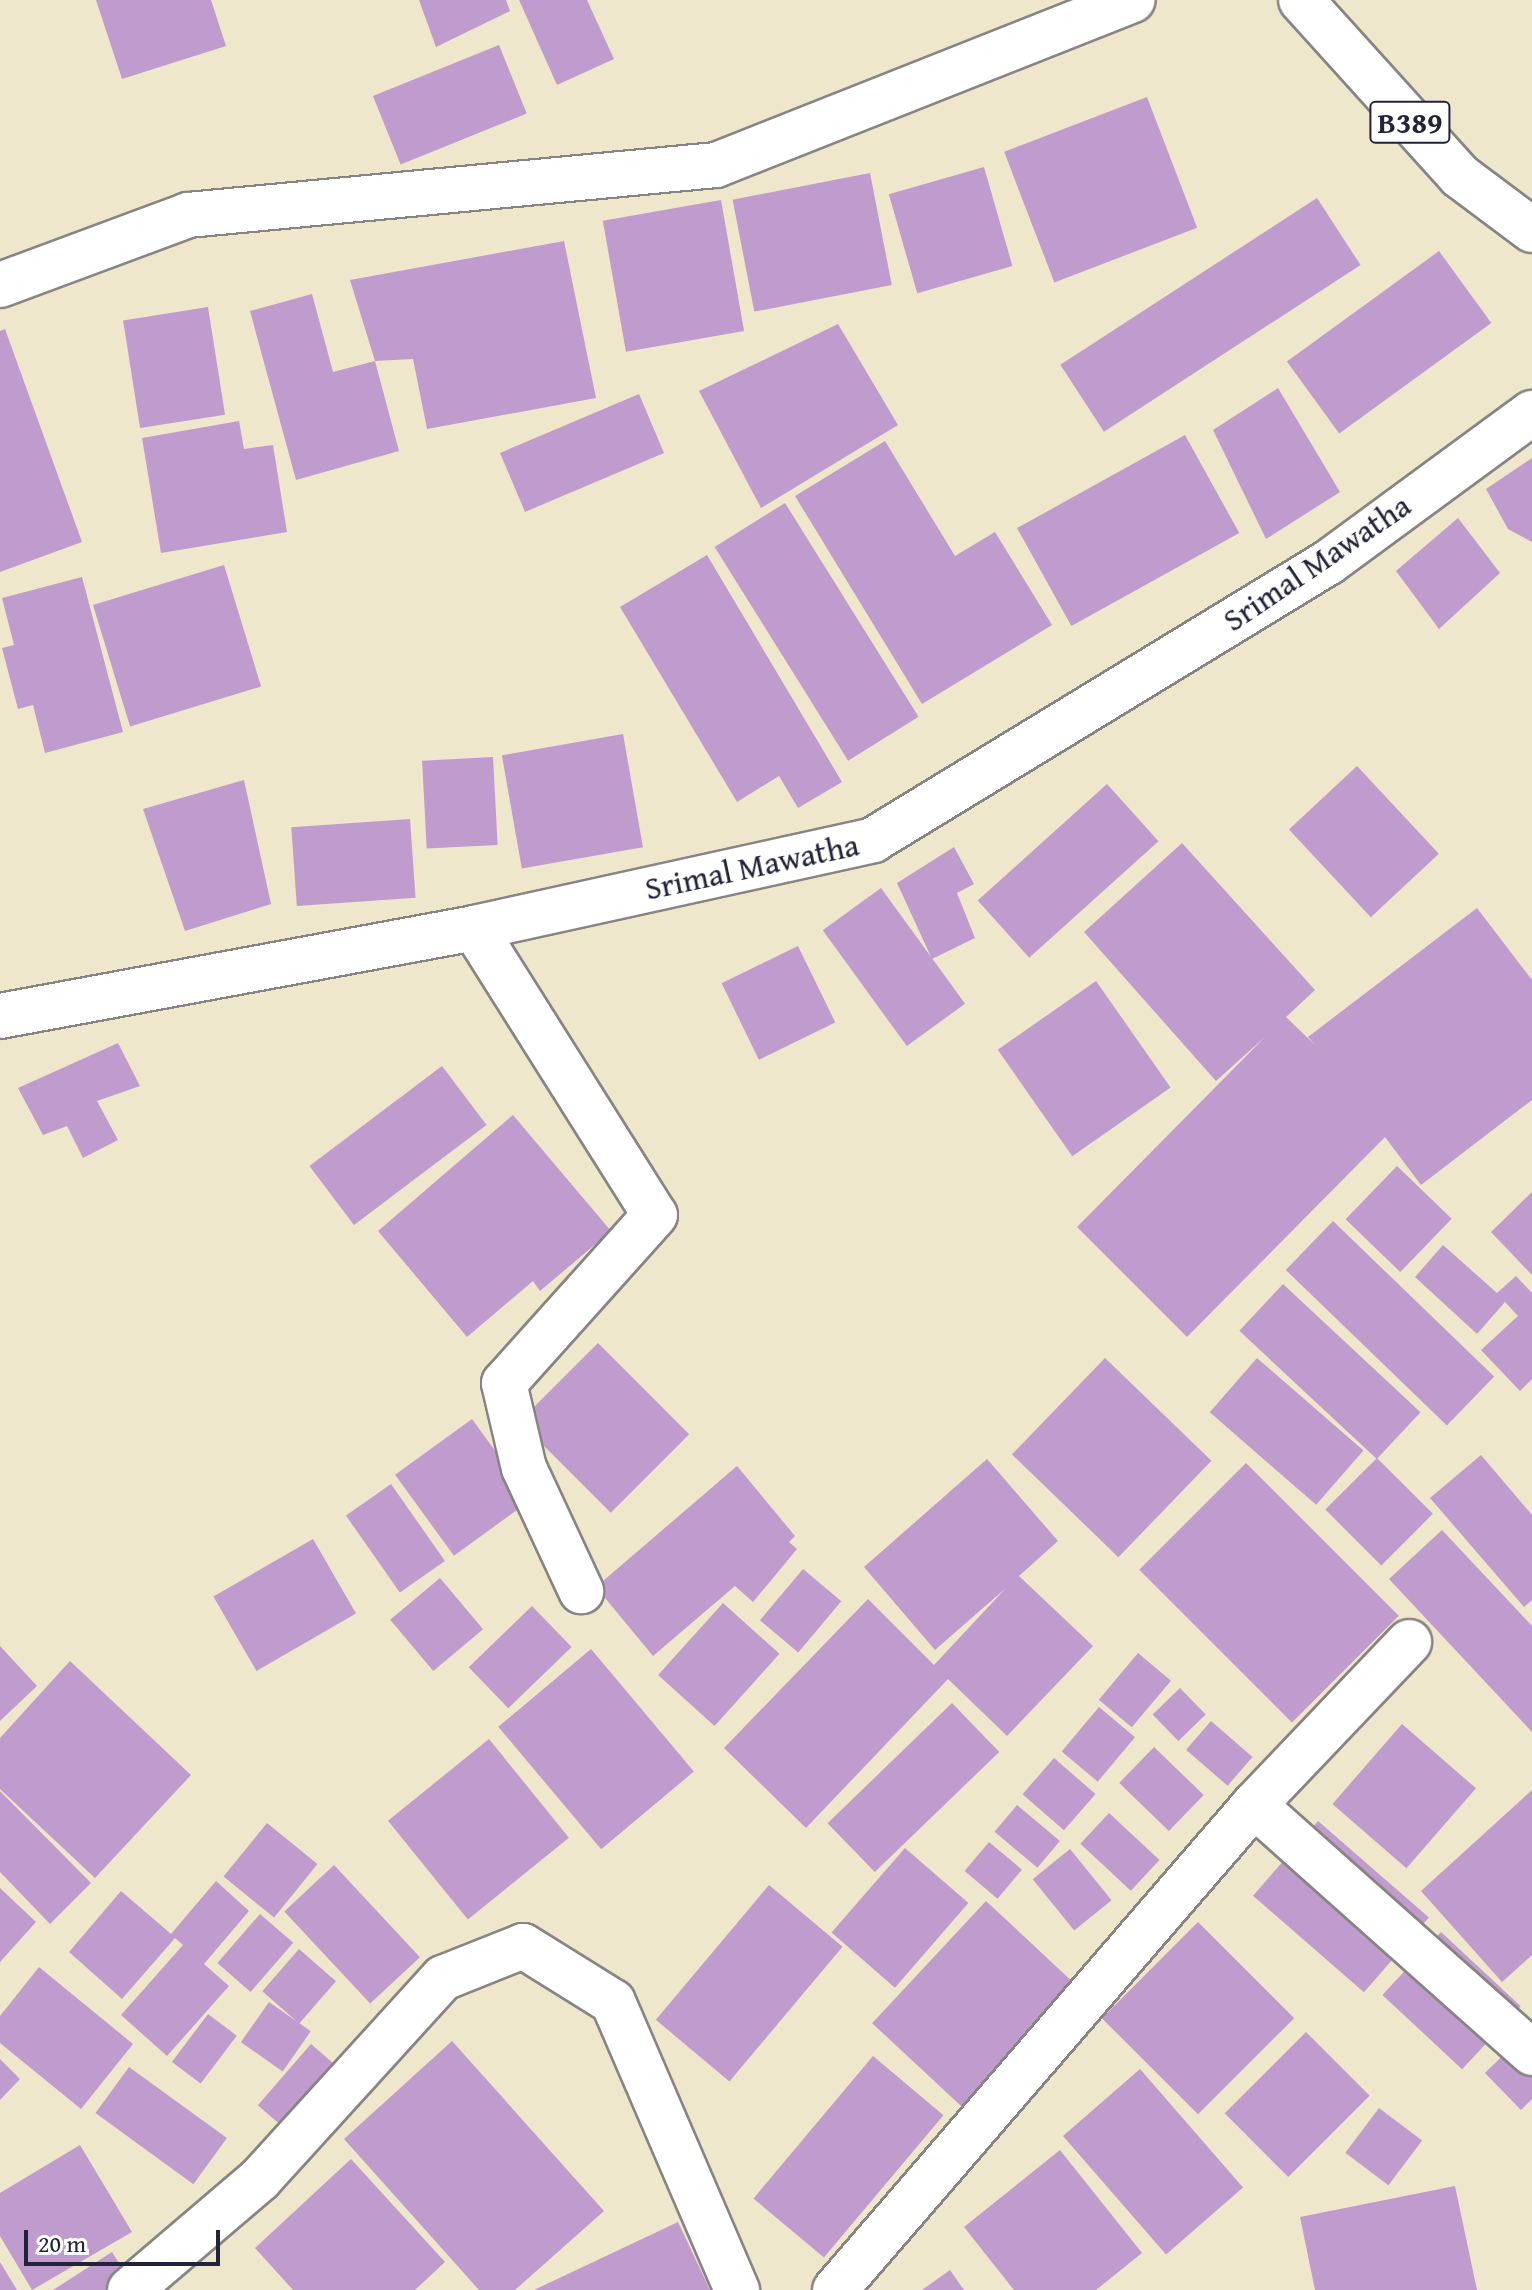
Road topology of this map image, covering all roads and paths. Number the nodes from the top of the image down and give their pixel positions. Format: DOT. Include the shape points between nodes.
graph roads {
  1 [pos="1132,0"];
  2 [pos="1301,0"];
  3 [pos="1532,230"];
  4 [pos="0,285"];
  5 [pos="1532,413"];
  6 [pos="474,928"];
  7 [pos="0,1016"];
  8 [pos="581,1591"];
  9 [pos="1409,1642"];
  10 [pos="1254,1805"];
  11 [pos="1532,2053"];
  12 [pos="130,2290"];
  13 [pos="737,2290"];
  14 [pos="835,2290"];
  1 -- 4 [label="street" via="716,165 188,215"];
  2 -- 3 [label="street, B389" via="1460,176"];
  5 -- 6 [label="street, Srimal Mawatha" via="1329,562 873,840"];
  6 -- 7 [label="street, Srimal Mawatha"];
  6 -- 8 [label="street" via="655,1215 504,1383 524,1468"];
  9 -- 10 [label="street"];
  10 -- 11 [label="street"];
  10 -- 14 [label="street"];
  12 -- 13 [label="street" via="260,2179 443,1978 523,1946 613,2002"];
}
